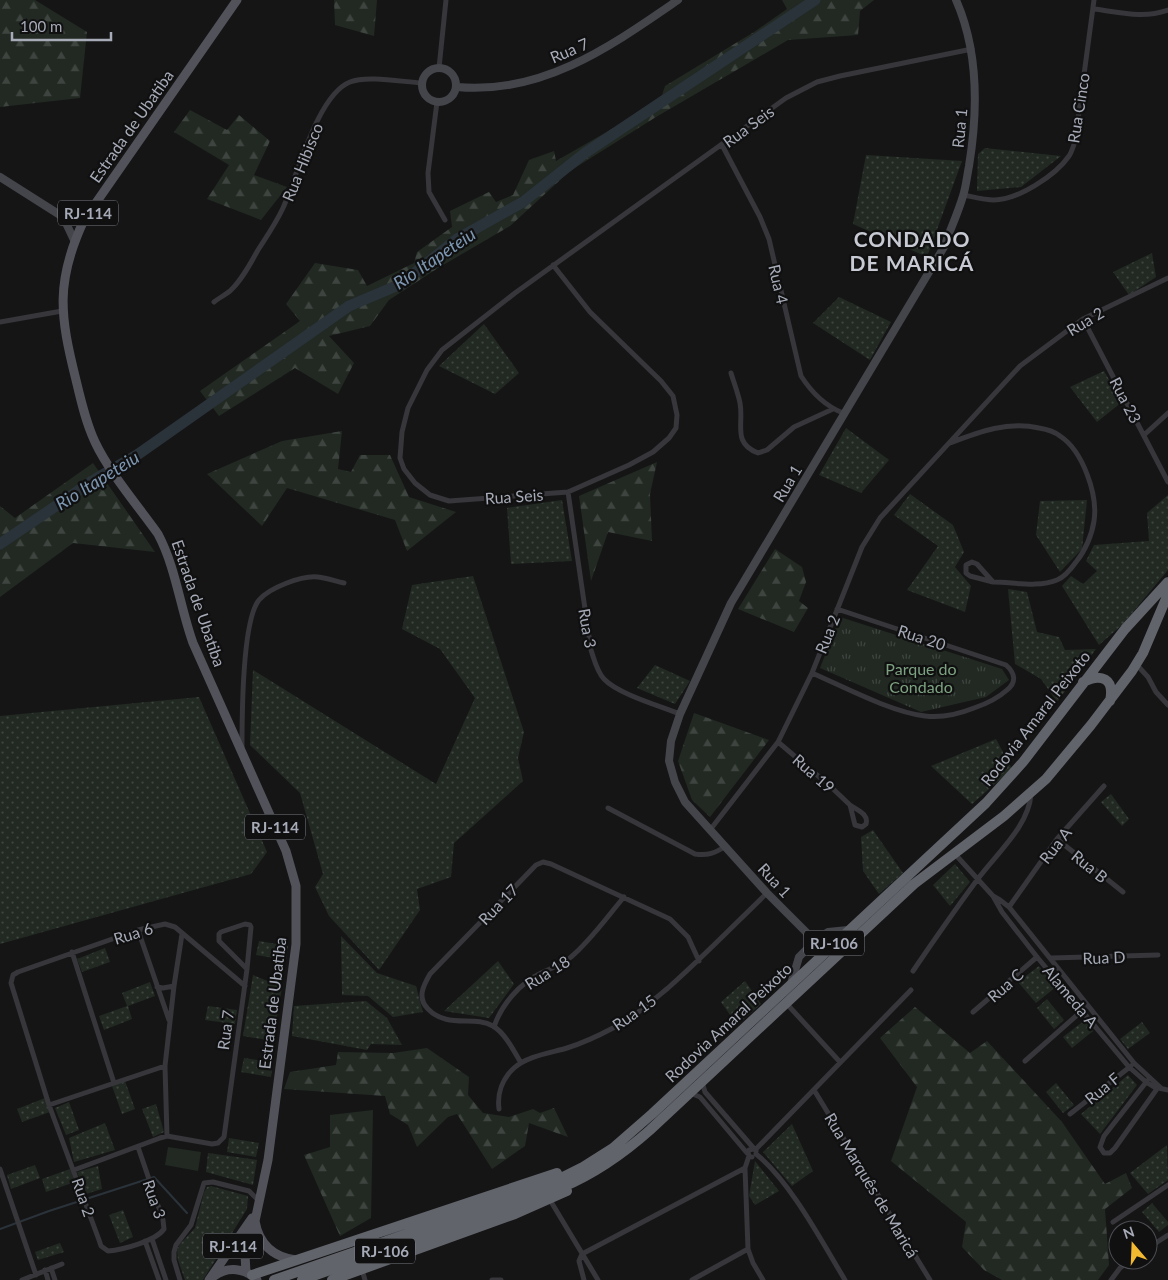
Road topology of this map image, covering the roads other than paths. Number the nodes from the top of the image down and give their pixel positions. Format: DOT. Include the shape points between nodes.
graph roads {
  1 [pos="237,0"];
  2 [pos="446,0"];
  3 [pos="678,0"];
  4 [pos="956,0"];
  5 [pos="1094,0"];
  6 [pos="1094,8"];
  7 [pos="1168,10"];
  8 [pos="972,49"];
  9 [pos="439,68"];
  10 [pos="422,83"];
  11 [pos="457,87"];
  12 [pos="437,102"];
  13 [pos="722,145"];
  14 [pos="0,178"];
  15 [pos="964,195"];
  16 [pos="445,220"];
  17 [pos="74,240"];
  18 [pos="553,265"];
  19 [pos="1168,278"];
  20 [pos="214,302"];
  21 [pos="62,311"];
  22 [pos="1084,319"];
  23 [pos="0,322"];
  24 [pos="731,373"];
  25 [pos="833,409"];
  26 [pos="1168,413"];
  27 [pos="843,414"];
  28 [pos="1144,435"];
  29 [pos="950,443"];
  30 [pos="1168,482"];
  31 [pos="568,492"];
  32 [pos="344,582"];
  33 [pos="993,582"];
  34 [pos="1168,582"];
  35 [pos="1168,594"];
  36 [pos="837,609"];
  37 [pos="1136,664"];
  38 [pos="812,672"];
  39 [pos="1083,682"];
  40 [pos="1110,702"];
  41 [pos="1168,705"];
  42 [pos="680,714"];
  43 [pos="778,742"];
  44 [pos="242,755"];
  45 [pos="1104,786"];
  46 [pos="1031,792"];
  47 [pos="850,805"];
  48 [pos="608,808"];
  49 [pos="710,830"];
  50 [pos="1057,839"];
  51 [pos="726,846"];
  52 [pos="953,853"];
  53 [pos="977,880"];
  54 [pos="1123,892"];
  55 [pos="767,893"];
  56 [pos="993,896"];
  57 [pos="624,897"];
  58 [pos="1009,907"];
  59 [pos="138,930"];
  60 [pos="848,930"];
  61 [pos="182,934"];
  62 [pos="816,941"];
  63 [pos="192,942"];
  64 [pos="180,947"];
  65 [pos="72,952"];
  66 [pos="1158,955"];
  67 [pos="1037,957"];
  68 [pos="1051,958"];
  69 [pos="699,961"];
  70 [pos="248,969"];
  71 [pos="913,970"];
  72 [pos="11,983"];
  73 [pos="791,984"];
  74 [pos="174,986"];
  75 [pos="245,986"];
  76 [pos="157,987"];
  77 [pos="910,990"];
  78 [pos="785,1003"];
  79 [pos="1088,1005"];
  80 [pos="1082,1010"];
  81 [pos="973,1012"];
  82 [pos="170,1022"];
  83 [pos="494,1027"];
  84 [pos="1025,1061"];
  85 [pos="840,1062"];
  86 [pos="521,1063"];
  87 [pos="1132,1065"];
  88 [pos="165,1066"];
  89 [pos="1147,1080"];
  90 [pos="702,1081"];
  91 [pos="114,1083"];
  92 [pos="1159,1087"];
  93 [pos="814,1090"];
  94 [pos="1168,1090"];
  95 [pos="690,1093"];
  96 [pos="49,1105"];
  97 [pos="499,1109"];
  98 [pos="1070,1114"];
  99 [pos="167,1136"];
  100 [pos="138,1146"];
  101 [pos="755,1151"];
  102 [pos="602,1155"];
  103 [pos="748,1155"];
  104 [pos="0,1168"];
  105 [pos="745,1168"];
  106 [pos="74,1170"];
  107 [pos="591,1175"];
  108 [pos="1168,1185"];
  109 [pos="550,1200"];
  110 [pos="259,1202"];
  111 [pos="256,1216"];
  112 [pos="1116,1220"];
  113 [pos="152,1239"];
  114 [pos="145,1241"];
  115 [pos="748,1249"];
  116 [pos="582,1254"];
  117 [pos="299,1260"];
  118 [pos="62,1264"];
  119 [pos="48,1269"];
  120 [pos="362,1269"];
  121 [pos="36,1275"];
  122 [pos="252,1276"];
  123 [pos="301,1277"];
  124 [pos="22,1280"];
  125 [pos="48,1280"];
  126 [pos="55,1280"];
  127 [pos="159,1280"];
  128 [pos="166,1280"];
  129 [pos="180,1280"];
  130 [pos="209,1280"];
  131 [pos="274,1280"];
  132 [pos="332,1280"];
  133 [pos="365,1280"];
  134 [pos="492,1280"];
  135 [pos="501,1280"];
  136 [pos="584,1280"];
  137 [pos="598,1280"];
  138 [pos="692,1280"];
  139 [pos="763,1280"];
  140 [pos="845,1280"];
  141 [pos="930,1280"];
  1 -- 17 [label="main road, Estrada de Ubatiba / RJ-114" via="96,202"];
  2 -- 9 [label="street"];
  3 -- 11 [label="street, Rua 7" via="611,46 579,63 521,83 494,88"];
  4 -- 8 [label="street, Rua 1"];
  5 -- 6 [label="street, Rua Cinco"];
  6 -- 7 [label="street" via="1142,16"];
  6 -- 15 [label="street, Rua Cinco" via="1075,142 1069,156 1044,180 1023,193 994,200"];
  8 -- 13 [label="street, Rua Seis" via="817,82 786,98"];
  8 -- 15 [label="street, Rua 1" via="976,97"];
  9 -- 10 [label="street" via="428,72"];
  9 -- 11 [label="street" via="452,74"];
  10 -- 12 [label="street" via="427,98"];
  10 -- 20 [label="street, Rua Hibisco" via="364,80 350,82 340,88 322,113 306,145 274,227 239,281"];
  11 -- 12 [label="street" via="450,99"];
  12 -- 16 [label="street" via="428,173 429,192"];
  13 -- 18 [label="street, Rua Seis"];
  13 -- 25 [label="street, Rua 4" via="769,239 801,376 811,392"];
  14 -- 17 [label="street" via="60,215"];
  15 -- 27 [label="street, Rua 1" via="944,246"];
  17 -- 21 [label="main road, Estrada de Ubatiba / RJ-114" via="65,270"];
  18 -- 31 [label="street, Rua Seis" via="590,312 661,381 673,396 677,415 676,428 653,452"];
  18 -- 31 [label="street, Rua Seis" via="442,350 427,370 408,408 400,458 415,483 430,495 449,501"];
  19 -- 22 [label="street, Rua 2"];
  21 -- 23 [label="street"];
  21 -- 44 [label="main road, Estrada de Ubatiba / RJ-114" via="70,357 95,443 165,546 193,643"];
  22 -- 28 [label="street, Rua 23"];
  22 -- 29 [label="street, Rua 2" via="1020,366"];
  24 -- 25 [label="street" via="742,414 742,440 758,454 794,426"];
  25 -- 27 [label="street, Rua 4"];
  26 -- 28 [label="street"];
  27 -- 42 [label="street, Rua 1" via="731,603"];
  28 -- 30 [label="street, Rua 23"];
  29 -- 33 [label="street, Rua 2" via="1008,425 1040,428 1060,436 1072,448 1085,468 1092,488 1094,522 1083,553 1071,570 1058,580 1042,584"];
  29 -- 36 [label="street, Rua 2" via="880,518 862,547"];
  31 -- 42 [label="street, Rua 3" via="591,650 596,665 603,678 615,688"];
  32 -- 44 [label="street" via="317,577 295,580 268,593 254,607 245,658"];
  33 -- 33 [label="street, Rua 2" via="977,564 972,562 966,566 966,573 970,576"];
  34 -- 39 [label="highway, Rodovia Amaral Peixoto / RJ-106"];
  35 -- 37 [label="highway, Rodovia Amaral Peixoto / RJ-106"];
  36 -- 38 [label="street, Rua 2"];
  36 -- 38 [label="street, Rua 20" via="1006,665 1012,671 1013,682 1008,690 990,703 949,715 927,716 906,712"];
  37 -- 40 [label="highway, Rodovia Amaral Peixoto / RJ-106"];
  37 -- 41 [label="street"];
  38 -- 43 [label="street, Rua 2"];
  39 -- 40 [label="highway" via="1098,677 1106,680 1111,687"];
  39 -- 60 [label="highway, Rodovia Amaral Peixoto / RJ-106" via="1008,780"];
  40 -- 46 [label="highway, Rodovia Amaral Peixoto / RJ-106" via="1064,759"];
  42 -- 49 [label="street, Rua 1" via="670,751 675,782 684,802"];
  43 -- 47 [label="street, Rua 19"];
  43 -- 49 [label="street, Rua 2"];
  44 -- 110 [label="main road, Estrada de Ubatiba / RJ-114" via="288,857 297,898 289,1006 268,1160"];
  45 -- 50 [label="street, Rua A"];
  46 -- 52 [label="highway, Rodovia Amaral Peixoto / RJ-106"];
  46 -- 53 [label="street" via="1020,826"];
  48 -- 51 [label="street" via="695,854 706,855"];
  49 -- 51 [label="street, Rua 1"];
  50 -- 54 [label="street, Rua B"];
  50 -- 58 [label="street, Rua A"];
  51 -- 55 [label="street, Rua 1"];
  52 -- 53 [label="street, Alameda A"];
  52 -- 78 [label="highway, Rodovia Amaral Peixoto / RJ-106" via="914,884"];
  53 -- 56 [label="street, Alameda A"];
  53 -- 71 [label="street"];
  55 -- 62 [label="street, Rua 1"];
  55 -- 69 [label="street, Rua 15"];
  56 -- 58 [label="street, Alameda A"];
  56 -- 67 [label="street, Alameda A" via="996,905"];
  57 -- 69 [label="street, Rua 17" via="670,919 688,937"];
  57 -- 83 [label="street, Rua 18" via="572,957 521,987 502,1009"];
  57 -- 83 [label="street, Rua 17" via="548,863 540,863 532,869 434,970 422,990 422,1001 437,1016"];
  58 -- 68 [label="street, Alameda A"];
  59 -- 61 [label="street, Rua 6" via="165,924"];
  59 -- 65 [label="street, Rua 6"];
  59 -- 76 [label="street"];
  60 -- 62 [label="street" via="828,932"];
  60 -- 73 [label="highway, Rodovia Amaral Peixoto / RJ-106"];
  61 -- 63 [label="street, Rua 6"];
  61 -- 64 [label="street"];
  62 -- 73 [label="street" via="799,957"];
  63 -- 64 [label="street"];
  63 -- 75 [label="street, Rua 6"];
  64 -- 74 [label="street"];
  65 -- 72 [label="street, Rua 6" via="18,972"];
  65 -- 91 [label="street"];
  66 -- 68 [label="street, Rua D"];
  67 -- 80 [label="street, Alameda A"];
  67 -- 81 [label="street, Rua C"];
  68 -- 79 [label="street, Alameda A"];
  69 -- 86 [label="street, Rua 15" via="646,1007 614,1028 587,1041"];
  70 -- 70 [label="street, Rua 7" via="250,925 224,930 219,934 219,941"];
  70 -- 75 [label="street, Rua 7"];
  72 -- 96 [label="street, Rua 2"];
  73 -- 102 [label="highway, Rodovia Amaral Peixoto / RJ-106" via="640,1125"];
  74 -- 76 [label="street"];
  74 -- 82 [label="street"];
  75 -- 99 [label="street, Rua 7" via="224,1137 212,1144"];
  76 -- 82 [label="street"];
  77 -- 85 [label="street"];
  78 -- 85 [label="street"];
  78 -- 90 [label="highway, Rodovia Amaral Peixoto / RJ-106"];
  79 -- 80 [label="street"];
  79 -- 87 [label="street, Alameda A"];
  80 -- 84 [label="street"];
  80 -- 87 [label="street, Alameda A"];
  82 -- 88 [label="street"];
  83 -- 86 [label="street"];
  85 -- 93 [label="street"];
  86 -- 97 [label="street, Rua 15" via="505,1079 499,1096"];
  87 -- 89 [label="street, Alameda A"];
  87 -- 98 [label="street, Rua F"];
  88 -- 91 [label="street"];
  88 -- 99 [label="street"];
  89 -- 92 [label="street, Alameda A"];
  89 -- 92 [label="street" via="1104,1136 1100,1147 1104,1153 1115,1148"];
  90 -- 95 [label="highway, Rodovia Amaral Peixoto / RJ-106"];
  90 -- 101 [label="street" via="705,1092"];
  91 -- 96 [label="street"];
  92 -- 94 [label="street, Alameda A"];
  93 -- 101 [label="street"];
  93 -- 141 [label="street, Rua Marquês de Maricá"];
  95 -- 103 [label="street" via="700,1096"];
  95 -- 107 [label="highway, Rodovia Amaral Peixoto / RJ-106" via="635,1144"];
  96 -- 106 [label="street, Rua 2"];
  99 -- 100 [label="street"];
  100 -- 106 [label="street"];
  100 -- 113 [label="street, Rua 3" via="164,1225 160,1235"];
  101 -- 103 [label="street" via="749,1150"];
  101 -- 140 [label="street" via="796,1201"];
  102 -- 117 [label="highway"];
  102 -- 123 [label="highway, Rodovia Amaral Peixoto / RJ-106" via="540,1186"];
  103 -- 105 [label="street"];
  104 -- 121 [label="street"];
  105 -- 115 [label="street"];
  105 -- 116 [label="street"];
  106 -- 114 [label="street, Rua 2" via="98,1240 105,1250"];
  107 -- 109 [label="highway"];
  107 -- 123 [label="highway, Rodovia Amaral Peixoto / RJ-106" via="527,1201"];
  108 -- 112 [label="street"];
  109 -- 116 [label="street"];
  109 -- 120 [label="highway"];
  110 -- 111 [label="main road, Estrada de Ubatiba / RJ-114"];
  110 -- 129 [label="street" via="249,1191 213,1182 204,1183 192,1224 174,1252"];
  111 -- 117 [label="main road" via="259,1235 270,1250 282,1257"];
  111 -- 122 [label="main road, Estrada de Ubatiba / RJ-114" via="244,1256"];
  111 -- 130 [label="main road, Estrada de Ubatiba / RJ-114"];
  113 -- 114 [label="street, Rua 3"];
  113 -- 128 [label="street"];
  114 -- 127 [label="street"];
  115 -- 138 [label="street"];
  115 -- 139 [label="street"];
  116 -- 136 [label="street" via="579,1261"];
  116 -- 137 [label="street"];
  117 -- 122 [label="highway"];
  118 -- 119 [label="street"];
  119 -- 121 [label="street"];
  119 -- 125 [label="street"];
  119 -- 126 [label="street"];
  120 -- 132 [label="highway"];
  120 -- 133 [label="street"];
  121 -- 124 [label="street"];
  122 -- 130 [label="main road, RJ-114" via="229,1269"];
  123 -- 131 [label="highway, Rodovia Amaral Peixoto / RJ-106"];
  134 -- 135 [label="street"];
}
